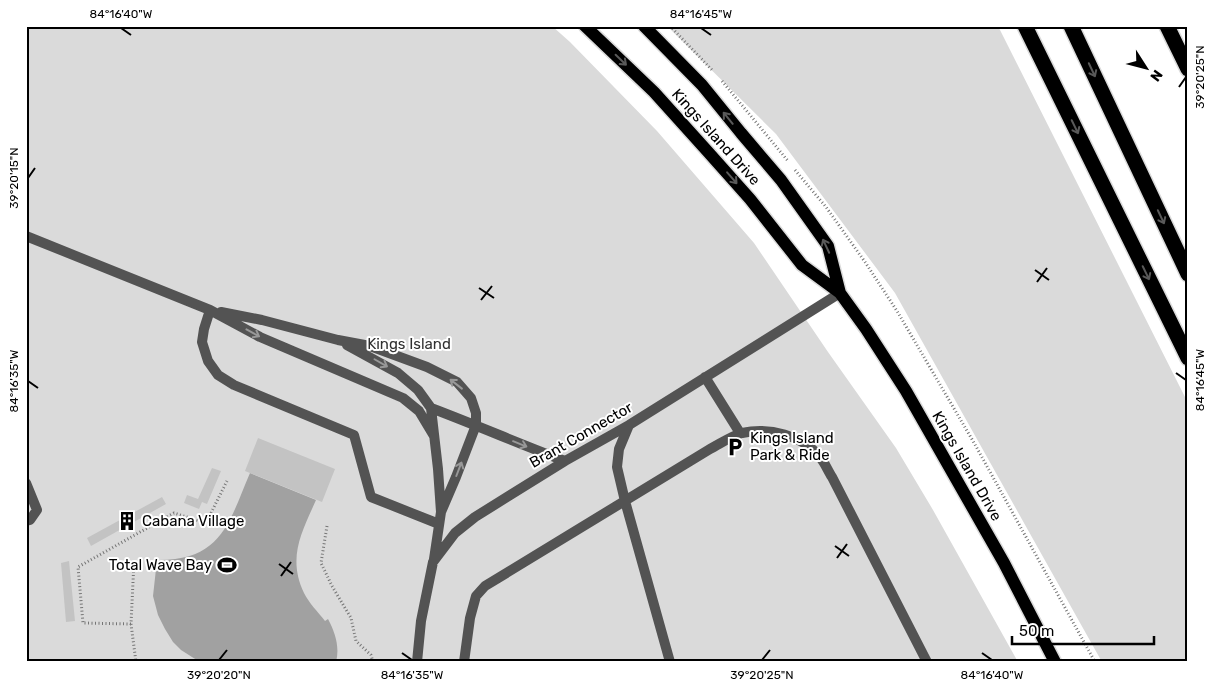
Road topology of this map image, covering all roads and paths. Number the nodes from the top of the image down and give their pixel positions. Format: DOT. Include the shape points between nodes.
graph roads {
  1 [pos="586,26"];
  2 [pos="644,26"];
  3 [pos="670,26"];
  4 [pos="1025,26"];
  5 [pos="1071,26"];
  6 [pos="1167,26"];
  7 [pos="1188,69"];
  8 [pos="26,236"];
  9 [pos="1188,274"];
  10 [pos="840,293"];
  11 [pos="210,310"];
  12 [pos="338,340"];
  13 [pos="1188,358"];
  14 [pos="705,376"];
  15 [pos="431,408"];
  16 [pos="476,425"];
  17 [pos="629,425"];
  18 [pos="740,433"];
  19 [pos="434,436"];
  20 [pos="565,461"];
  21 [pos="227,481"];
  22 [pos="26,483"];
  23 [pos="624,500"];
  24 [pos="441,512"];
  25 [pos="26,521"];
  26 [pos="439,524"];
  27 [pos="327,526"];
  28 [pos="134,561"];
  29 [pos="434,562"];
  30 [pos="131,624"];
  31 [pos="136,662"];
  32 [pos="373,662"];
  33 [pos="417,662"];
  34 [pos="464,662"];
  35 [pos="670,662"];
  36 [pos="927,662"];
  37 [pos="1054,662"];
  38 [pos="1095,662"];
  1 -- 10 [label="main road, Kings Island Drive, one-way" via="654,92 710,153 802,265"];
  10 -- 2 [label="main road, Kings Island Drive, one-way" via="828,246 781,180 702,85"];
  3 -- 38 [label="path" via="748,111 826,207 897,311 974,441"];
  4 -- 13 [label="highway, one-way"];
  5 -- 9 [label="highway, one-way"];
  6 -- 7 [label="highway"];
  8 -- 11 [label="lane"];
  10 -- 14 [label="lane, Brant Connector"];
  10 -- 37 [label="main road, Kings Island Drive" via="906,391 1004,563"];
  11 -- 12 [label="lane"];
  11 -- 19 [label="lane, one-way" via="260,337 403,398 419,411"];
  11 -- 26 [label="lane" via="202,342 208,361 218,375 234,385 354,435 371,497"];
  12 -- 15 [label="lane, one-way" via="398,373 418,390"];
  16 -- 12 [label="lane, one-way" via="471,398 457,382 370,346"];
  14 -- 17 [label="lane, Brant Connector"];
  14 -- 18 [label="lane"];
  15 -- 16 [label="lane"];
  15 -- 19 [label="lane"];
  16 -- 20 [label="lane, one-way"];
  24 -- 16 [label="lane, one-way"];
  17 -- 20 [label="lane, Brant Connector"];
  17 -- 23 [label="lane" via="618,448 617,467"];
  18 -- 23 [label="lane"];
  18 -- 36 [label="lane" via="783,433 803,442 820,457"];
  19 -- 24 [label="lane"];
  20 -- 29 [label="lane, Brant Connector" via="474,517 455,533"];
  21 -- 30 [label="path" via="206,523 174,513 78,567 83,623"];
  22 -- 25 [label="lane" via="37,510"];
  23 -- 34 [label="lane" via="485,586 476,596"];
  23 -- 35 [label="lane"];
  24 -- 26 [label="lane"];
  26 -- 29 [label="lane"];
  27 -- 32 [label="path" via="321,563 351,618 356,641 371,655"];
  28 -- 30 [label="path"];
  29 -- 33 [label="lane, Brant Connector" via="421,621"];
  30 -- 31 [label="path"];
}
